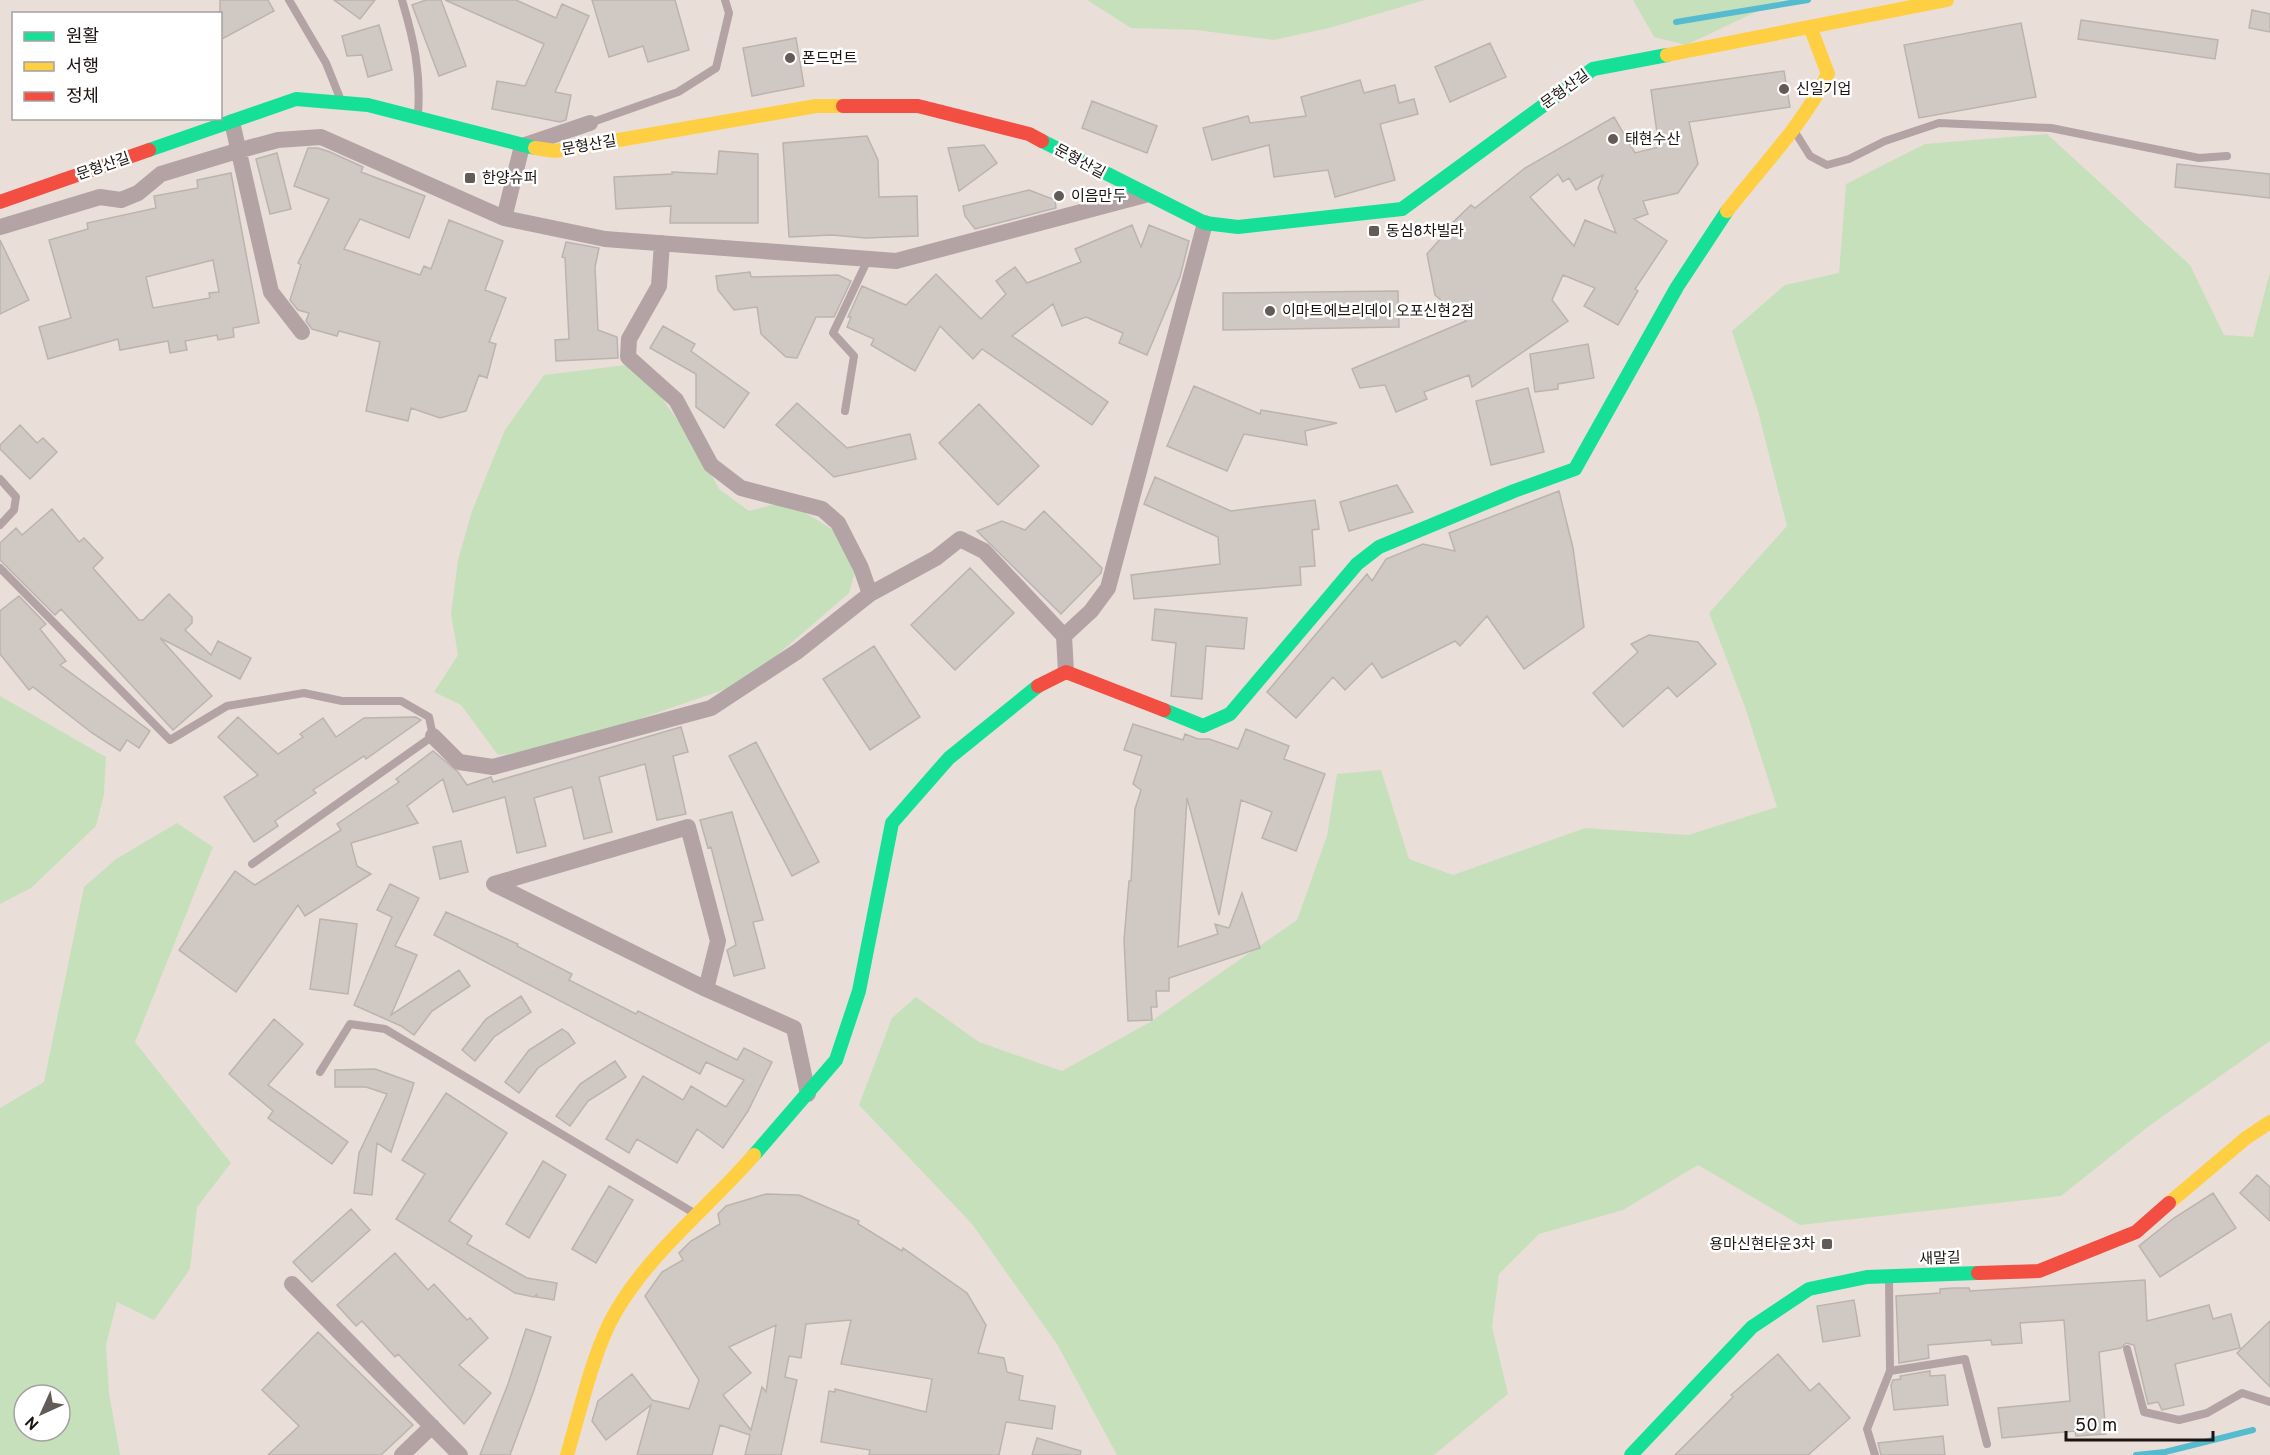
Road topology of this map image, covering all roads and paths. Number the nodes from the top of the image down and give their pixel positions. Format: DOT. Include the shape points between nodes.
graph roads {
  1 [pos="290,0"];
  2 [pos="402,0"];
  3 [pos="725,0"];
  4 [pos="1947,0"];
  5 [pos="1811,28"];
  6 [pos="342,101"];
  7 [pos="418,118"];
  8 [pos="232,122"];
  9 [pos="590,123"];
  10 [pos="1794,132"];
  11 [pos="522,146"];
  12 [pos="237,151"];
  13 [pos="2227,156"];
  14 [pos="1145,195"];
  15 [pos="0,202"];
  16 [pos="504,218"];
  17 [pos="1205,223"];
  18 [pos="0,227"];
  19 [pos="662,243"];
  20 [pos="869,258"];
  21 [pos="302,332"];
  22 [pos="845,411"];
  23 [pos="0,479"];
  24 [pos="0,525"];
  25 [pos="0,568"];
  26 [pos="870,594"];
  27 [pos="1064,636"];
  28 [pos="1066,672"];
  29 [pos="433,736"];
  30 [pos="252,864"];
  31 [pos="706,989"];
  32 [pos="320,1072"];
  33 [pos="808,1094"];
  34 [pos="2270,1122"];
  35 [pos="697,1215"];
  36 [pos="1889,1276"];
  37 [pos="292,1284"];
  38 [pos="2127,1349"];
  39 [pos="1890,1371"];
  40 [pos="2270,1402"];
  41 [pos="432,1426"];
  42 [pos="1986,1444"];
  43 [pos="402,1455"];
  44 [pos="460,1455"];
  45 [pos="567,1455"];
  46 [pos="1631,1455"];
  47 [pos="1875,1455"];
  1 -- 6 [label="lane" via="326,63"];
  2 -- 7 [label="lane" via="414,39 420,81"];
  3 -- 9 [label="lane" via="729,13 716,68 678,92"];
  4 -- 5 [label="street, 문형산길"];
  5 -- 10 [label="street" via="1828,74"];
  5 -- 17 [label="street, 문형산길" via="1593,69 1402,208 1238,227"];
  6 -- 7 [label="street, 문형산길"];
  6 -- 8 [label="street, 문형산길" via="296,99"];
  7 -- 11 [label="street, 문형산길"];
  8 -- 12 [label="street"];
  8 -- 15 [label="street, 문형산길"];
  9 -- 11 [label="street"];
  10 -- 13 [label="lane" via="1810,156 1827,165 1939,123 2051,128 2199,158"];
  10 -- 28 [label="street" via="1744,189 1689,265 1575,469 1379,547 1357,564 1230,714 1203,726"];
  11 -- 14 [label="street, 문형산길" via="555,151 816,106 918,106 1029,134"];
  11 -- 16 [label="street"];
  12 -- 16 [label="street" via="278,140 321,137"];
  12 -- 18 [label="street" via="161,174 138,193 121,200 100,196"];
  12 -- 21 [label="street" via="271,292"];
  14 -- 17 [label="street, 문형산길"];
  14 -- 20 [label="street" via="896,261"];
  16 -- 19 [label="street" via="605,239"];
  17 -- 27 [label="street" via="1108,588 1091,612"];
  19 -- 20 [label="street"];
  19 -- 26 [label="street" via="659,286 629,339 628,357 676,400 711,465 741,488 822,509 838,523"];
  20 -- 22 [label="lane" via="833,333 854,356"];
  23 -- 24 [label="lane" via="16,497 14,510"];
  25 -- 29 [label="lane" via="170,740 227,706 304,693 342,701 401,700 429,717"];
  26 -- 27 [label="street" via="936,558 960,539 984,551"];
  26 -- 29 [label="street" via="798,651 711,708 493,767 459,762"];
  27 -- 28 [label="street"];
  28 -- 33 [label="street" via="1034,688 949,758 892,823 859,991 836,1060"];
  29 -- 30 [label="lane"];
  31 -- 31 [label="street" via="630,949 494,884 688,826 718,941"];
  31 -- 33 [label="street" via="794,1028"];
  32 -- 35 [label="lane" via="350,1024 385,1029"];
  33 -- 35 [label="street"];
  34 -- 36 [label="street, 새말길" via="2136,1232 2039,1271"];
  35 -- 45 [label="street" via="658,1254 615,1313 589,1378"];
  36 -- 39 [label="lane"];
  36 -- 46 [label="street, 새말길" via="1809,1289 1752,1327"];
  37 -- 41 [label="street"];
  38 -- 40 [label="lane" via="2145,1412 2179,1420 2207,1413 2242,1393"];
  39 -- 42 [label="lane" via="1965,1359"];
  39 -- 47 [label="lane" via="1867,1429"];
  41 -- 43 [label="street"];
  41 -- 44 [label="street"];
}
